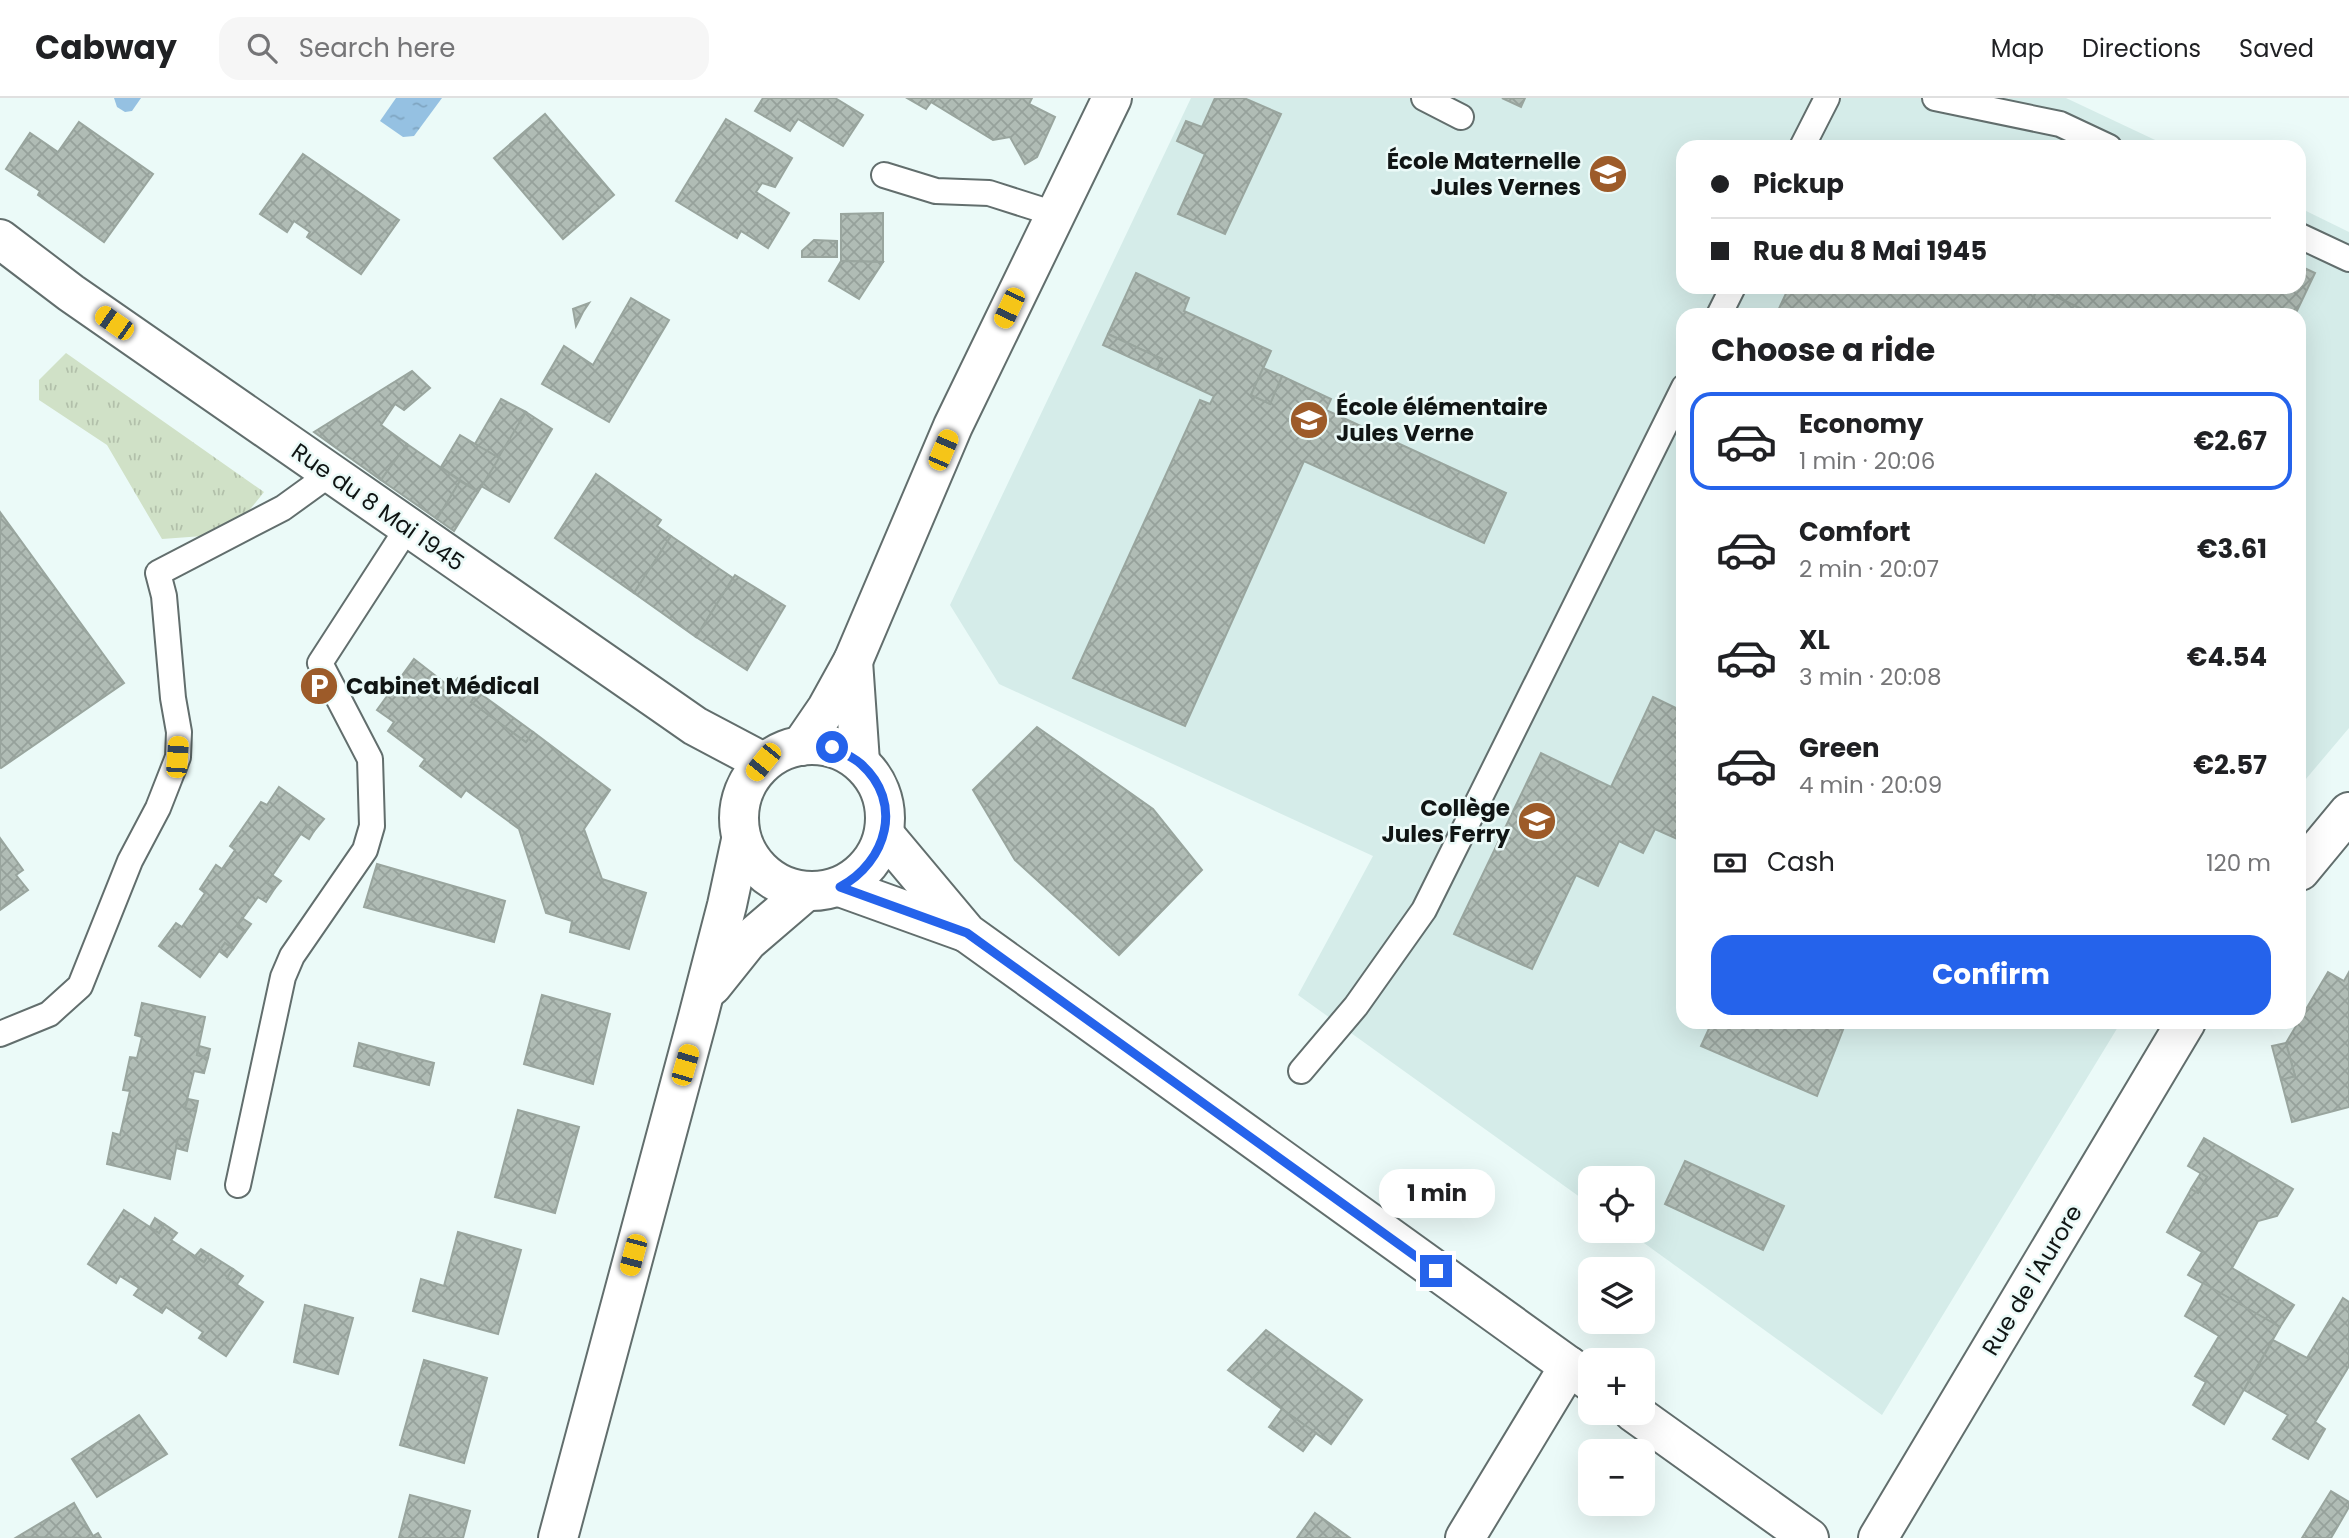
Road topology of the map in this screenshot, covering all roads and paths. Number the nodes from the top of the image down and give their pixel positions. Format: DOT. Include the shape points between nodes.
graph roads {
  1 [pos="1112,98"];
  2 [pos="1424,98"];
  3 [pos="1827,98"];
  4 [pos="1935,98"];
  5 [pos="1461,117"];
  6 [pos="1806,140"];
  7 [pos="2094,140"];
  8 [pos="884,175"];
  9 [pos="1055,214"];
  10 [pos="0,239"];
  11 [pos="2306,239"];
  12 [pos="2349,259"];
  13 [pos="1676,403"];
  14 [pos="330,474"];
  15 [pos="408,527"];
  16 [pos="853,661"];
  17 [pos="801,746"];
  18 [pos="763,762"];
  19 [pos="860,762"];
  20 [pos="2349,811"];
  21 [pos="884,834"];
  22 [pos="741,840"];
  23 [pos="2306,864"];
  24 [pos="823,889"];
  25 [pos="967,933"];
  26 [pos="704,996"];
  27 [pos="2182,1029"];
  28 [pos="0,1034"];
  29 [pos="1301,1071"];
  30 [pos="238,1185"];
  31 [pos="1578,1373"];
  32 [pos="1578,1377"];
  33 [pos="1651,1425"];
  34 [pos="558,1538"];
  35 [pos="1465,1538"];
  36 [pos="1809,1538"];
  37 [pos="1878,1538"];
  1 -- 9 [label="main road"];
  2 -- 5 [label="lane"];
  3 -- 6 [label="lane"];
  4 -- 7 [label="lane" via="2060,124"];
  8 -- 9 [label="lane" via="936,191 989,193"];
  9 -- 16 [label="main road" via="953,426"];
  10 -- 14 [label="main road, Rue du 8 Mai 1945"];
  11 -- 12 [label="lane"];
  13 -- 29 [label="lane" via="1424,910 1356,1006"];
  14 -- 15 [label="main road, Rue du 8 Mai 1945"];
  14 -- 28 [label="lane" via="283,508 158,573 179,732 177,757 80,986 49,1014"];
  15 -- 18 [label="main road, Rue du 8 Mai 1945" via="695,726"];
  15 -- 30 [label="lane" via="320,663 370,759 372,826 365,850 292,956 283,977"];
  16 -- 17 [label="main road"];
  16 -- 19 [label="main road"];
  17 -- 18 [label="main road"];
  17 -- 19 [label="main road" via="832,747"];
  18 -- 22 [label="main road" via="741,798"];
  19 -- 21 [label="main road" via="881,792"];
  20 -- 23 [label="main road"];
  21 -- 24 [label="main road" via="876,856 852,880"];
  21 -- 25 [label="main road"];
  22 -- 24 [label="main road" via="764,875 787,888"];
  22 -- 26 [label="main road"];
  24 -- 25 [label="main road"];
  24 -- 26 [label="main road" via="748,942"];
  25 -- 31 [label="main road"];
  26 -- 34 [label="main road"];
  27 -- 37 [label="main road, Rue de l'Aurore"];
  32 -- 35 [label="main road"];
  33 -- 36 [label="main road"];
}
